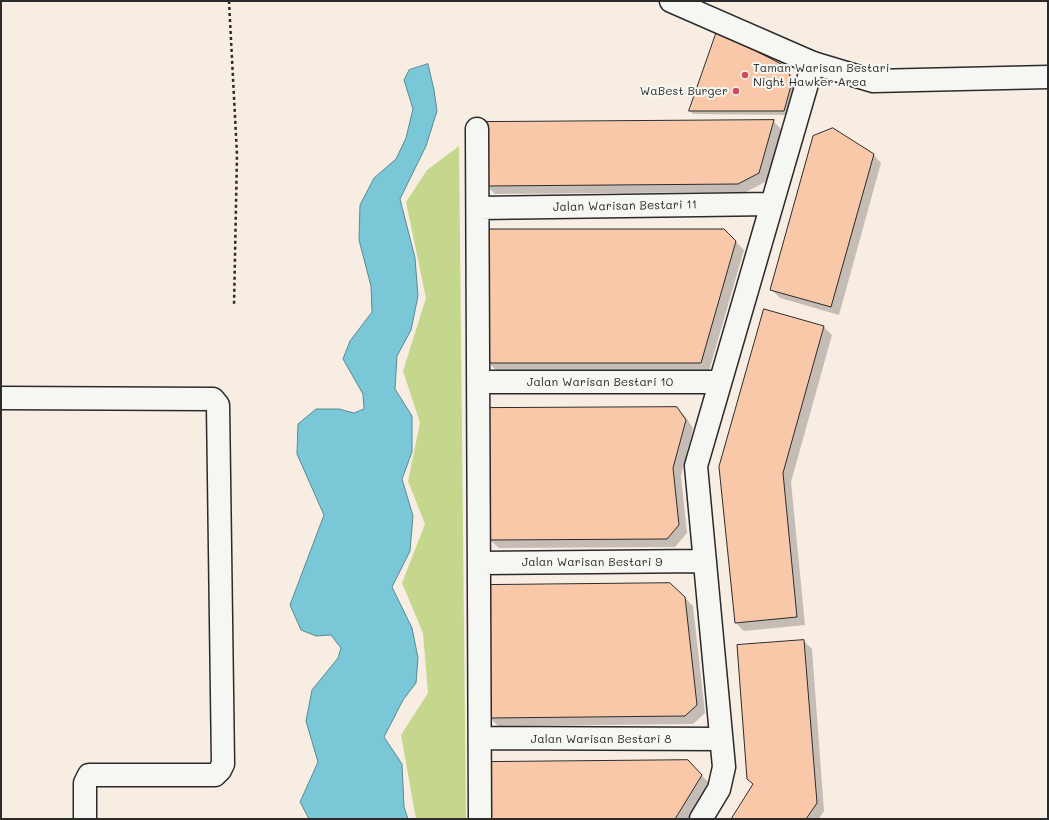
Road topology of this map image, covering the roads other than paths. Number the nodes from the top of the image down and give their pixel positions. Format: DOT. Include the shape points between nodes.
graph roads {
  1 [pos="671,1"];
  2 [pos="813,63"];
  3 [pos="1048,77"];
  4 [pos="477,130"];
  5 [pos="772,204"];
  6 [pos="478,208"];
  7 [pos="479,382"];
  8 [pos="720,382"];
  9 [pos="1,398"];
  10 [pos="704,561"];
  11 [pos="480,562"];
  12 [pos="480,738"];
  13 [pos="721,739"];
  14 [pos="85,819"];
  15 [pos="480,819"];
  16 [pos="701,819"];
  1 -- 2 [label="street"];
  2 -- 3 [label="street" via="874,81"];
  2 -- 5 [label="street"];
  4 -- 6 [label="street"];
  5 -- 6 [label="street, Jalan Warisan Bestari 11"];
  5 -- 8 [label="street"];
  6 -- 7 [label="street"];
  7 -- 8 [label="street, Jalan Warisan Bestari 10"];
  7 -- 11 [label="street"];
  8 -- 10 [label="street" via="696,466"];
  9 -- 14 [label="street" via="213,399 218,405 222,764 215,775 89,775 85,783"];
  10 -- 11 [label="street, Jalan Warisan Bestari 9"];
  10 -- 13 [label="street"];
  11 -- 12 [label="street"];
  12 -- 13 [label="street, Jalan Warisan Bestari 8"];
  12 -- 15 [label="street"];
  13 -- 16 [label="street" via="724,767 719,790"];
}
